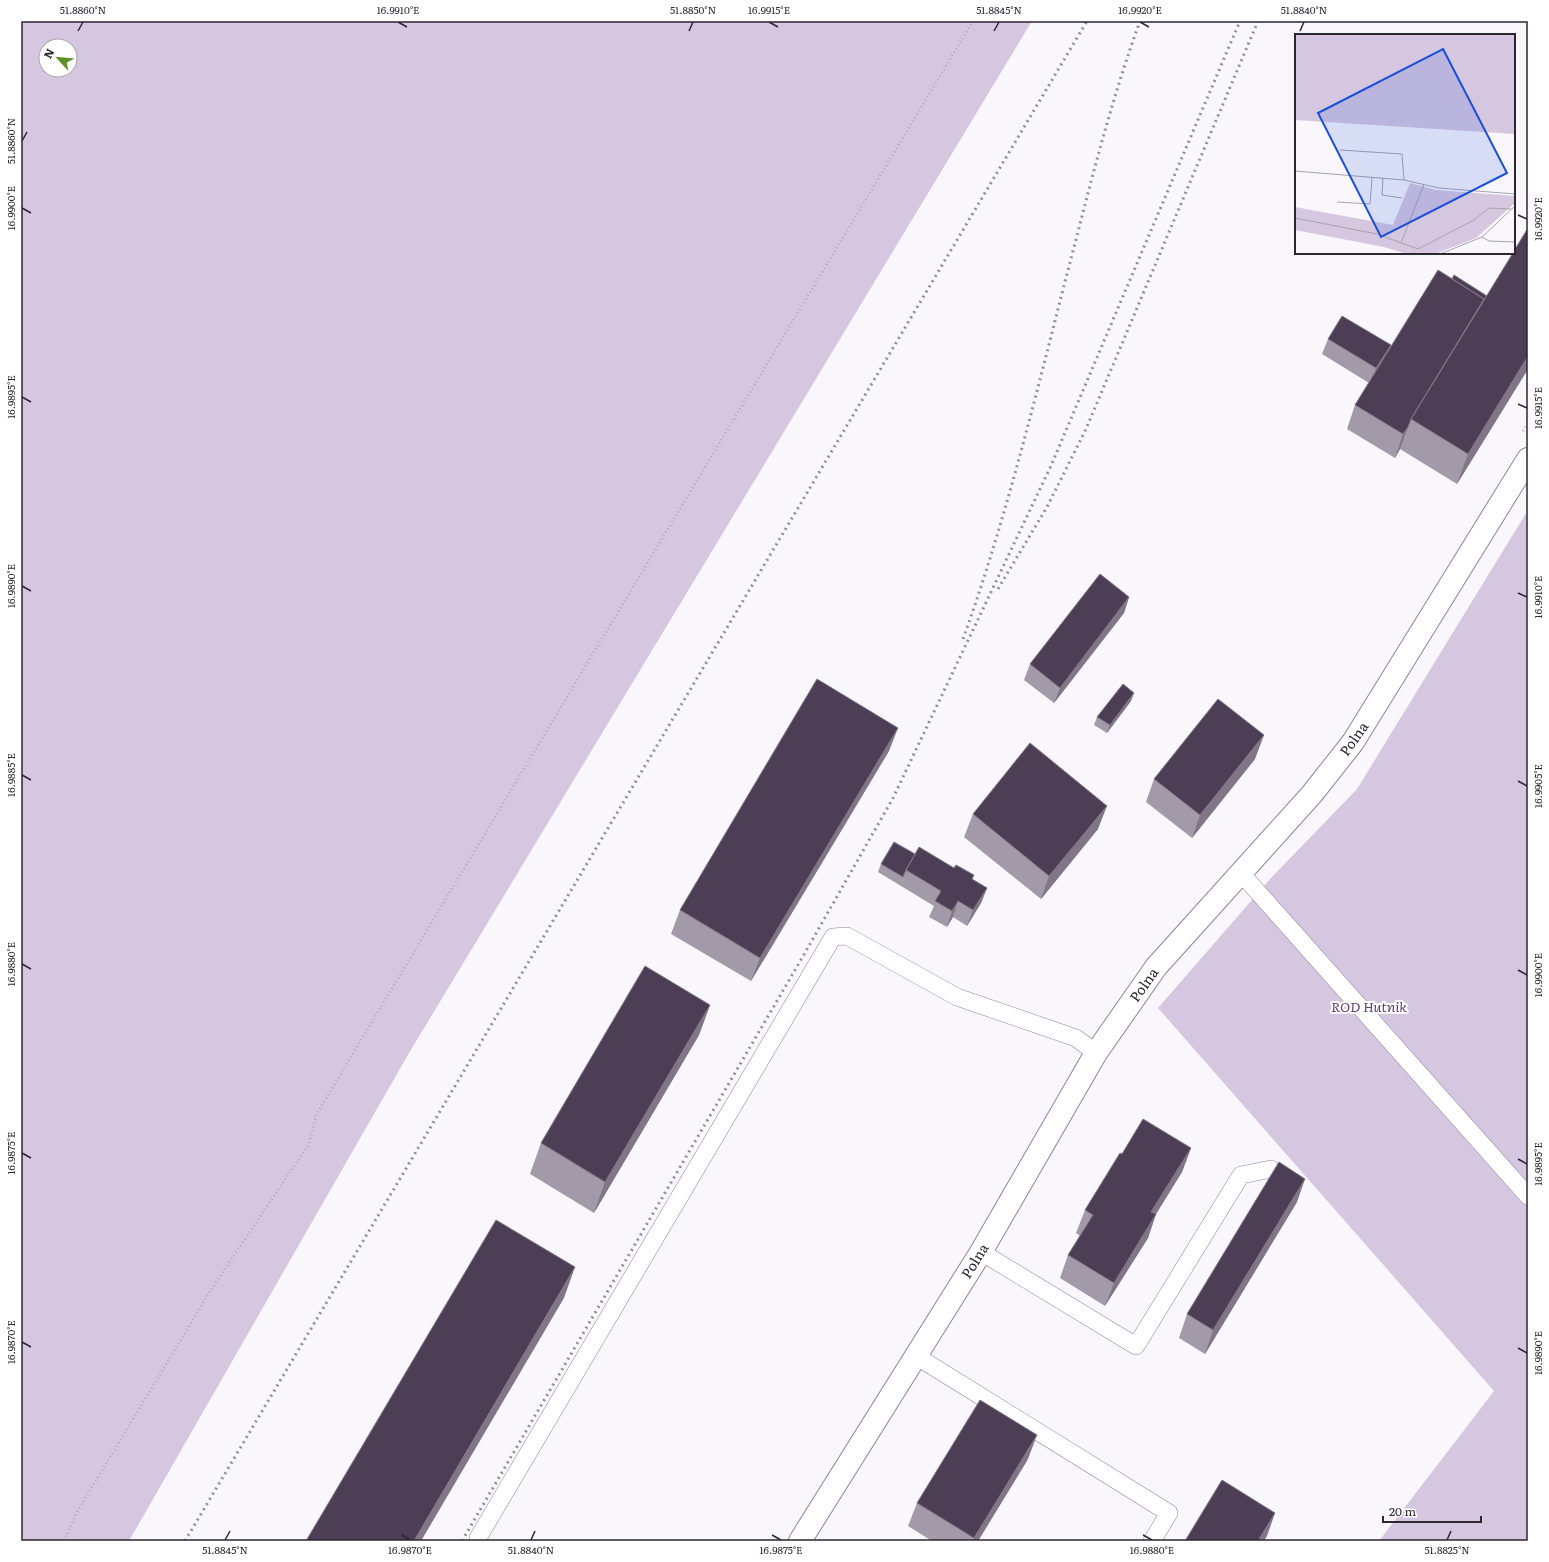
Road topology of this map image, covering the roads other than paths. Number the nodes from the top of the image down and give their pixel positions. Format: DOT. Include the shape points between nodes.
graph roads {
  1 [pos="1528,459"];
  2 [pos="1240,872"];
  3 [pos="1096,1053"];
  4 [pos="1271,1169"];
  5 [pos="1528,1196"];
  6 [pos="981,1252"];
  7 [pos="916,1356"];
  8 [pos="478,1538"];
  9 [pos="800,1541"];
  10 [pos="1152,1541"];
  1 -- 2 [label="street, Polna" via="1353,742 1312,794"];
  2 -- 3 [label="street, Polna" via="1156,966"];
  2 -- 5 [label="lane"];
  3 -- 6 [label="street, Polna"];
  3 -- 8 [label="lane" via="1076,1038 957,997 847,936 833,937"];
  4 -- 6 [label="lane" via="1241,1175 1136,1346"];
  6 -- 7 [label="street, Polna"];
  7 -- 9 [label="street, Polna"];
  7 -- 10 [label="lane" via="1169,1513"];
}
